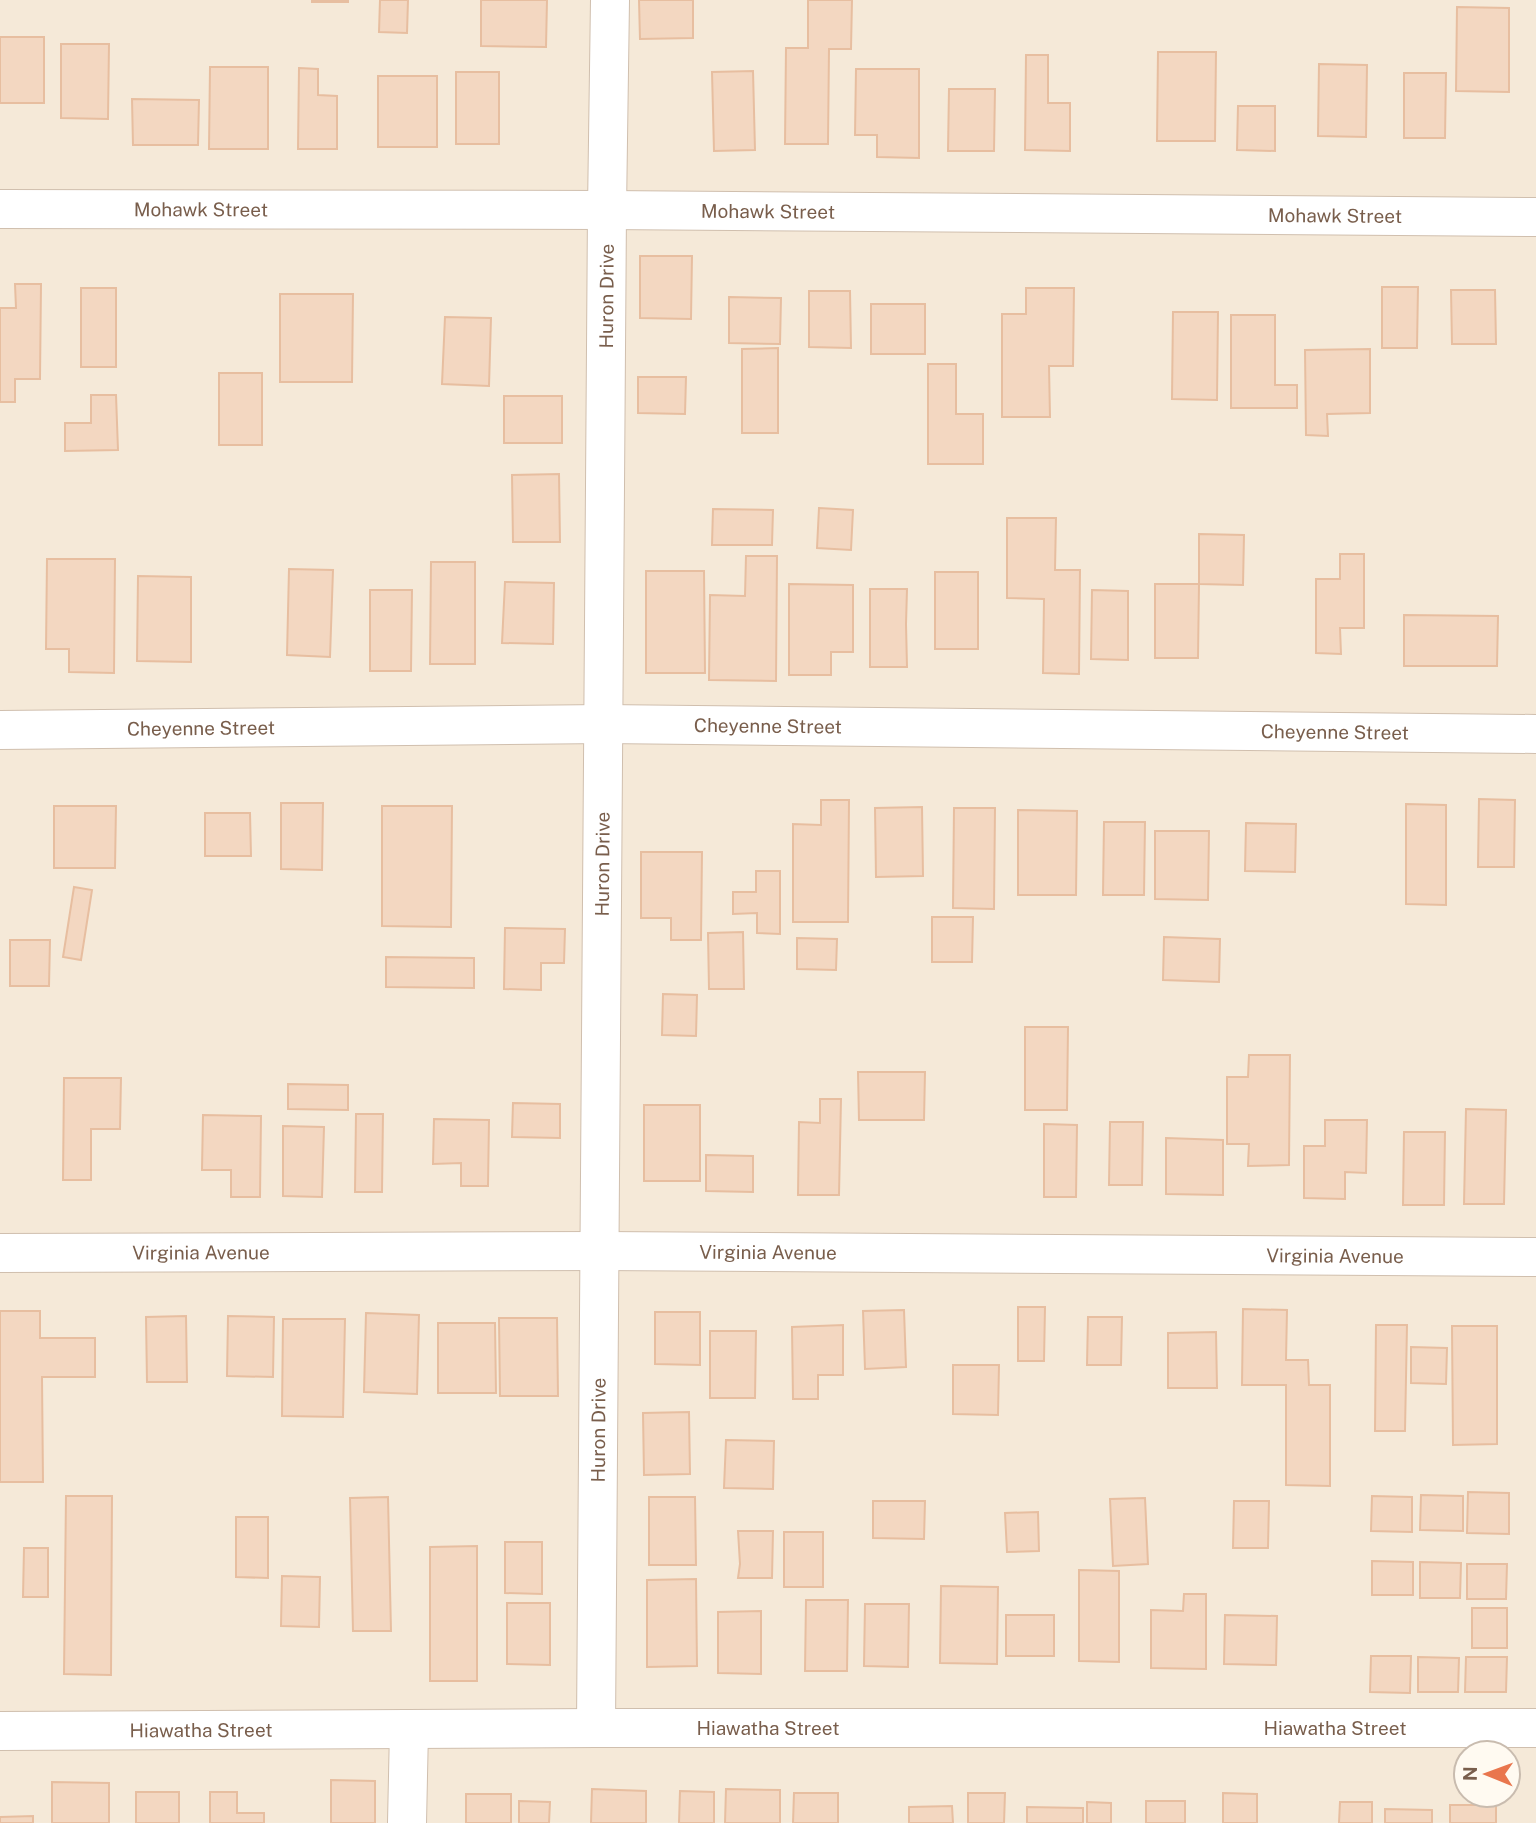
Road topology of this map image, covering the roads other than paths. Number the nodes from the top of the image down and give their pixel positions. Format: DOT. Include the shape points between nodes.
graph roads {
  1 [pos="610,0"];
  2 [pos="0,209"];
  3 [pos="607,210"];
  4 [pos="1536,217"];
  5 [pos="604,724"];
  6 [pos="0,730"];
  7 [pos="1536,734"];
  8 [pos="599,1251"];
  9 [pos="0,1253"];
  10 [pos="1536,1257"];
  11 [pos="596,1728"];
  12 [pos="1536,1728"];
  13 [pos="409,1730"];
  14 [pos="0,1731"];
  15 [pos="407,1823"];
  1 -- 3 [label="street, Huron Drive"];
  2 -- 3 [label="street, Mohawk Street"];
  3 -- 4 [label="street, Mohawk Street"];
  3 -- 5 [label="street, Huron Drive"];
  5 -- 6 [label="street, Cheyenne Street"];
  5 -- 7 [label="street, Cheyenne Street"];
  5 -- 8 [label="street, Huron Drive"];
  8 -- 9 [label="street, Virginia Avenue"];
  8 -- 10 [label="street, Virginia Avenue"];
  8 -- 11 [label="street, Huron Drive"];
  11 -- 12 [label="street, Hiawatha Street"];
  11 -- 13 [label="street, Hiawatha Street"];
  13 -- 14 [label="street, Hiawatha Street"];
  13 -- 15 [label="street"];
}
